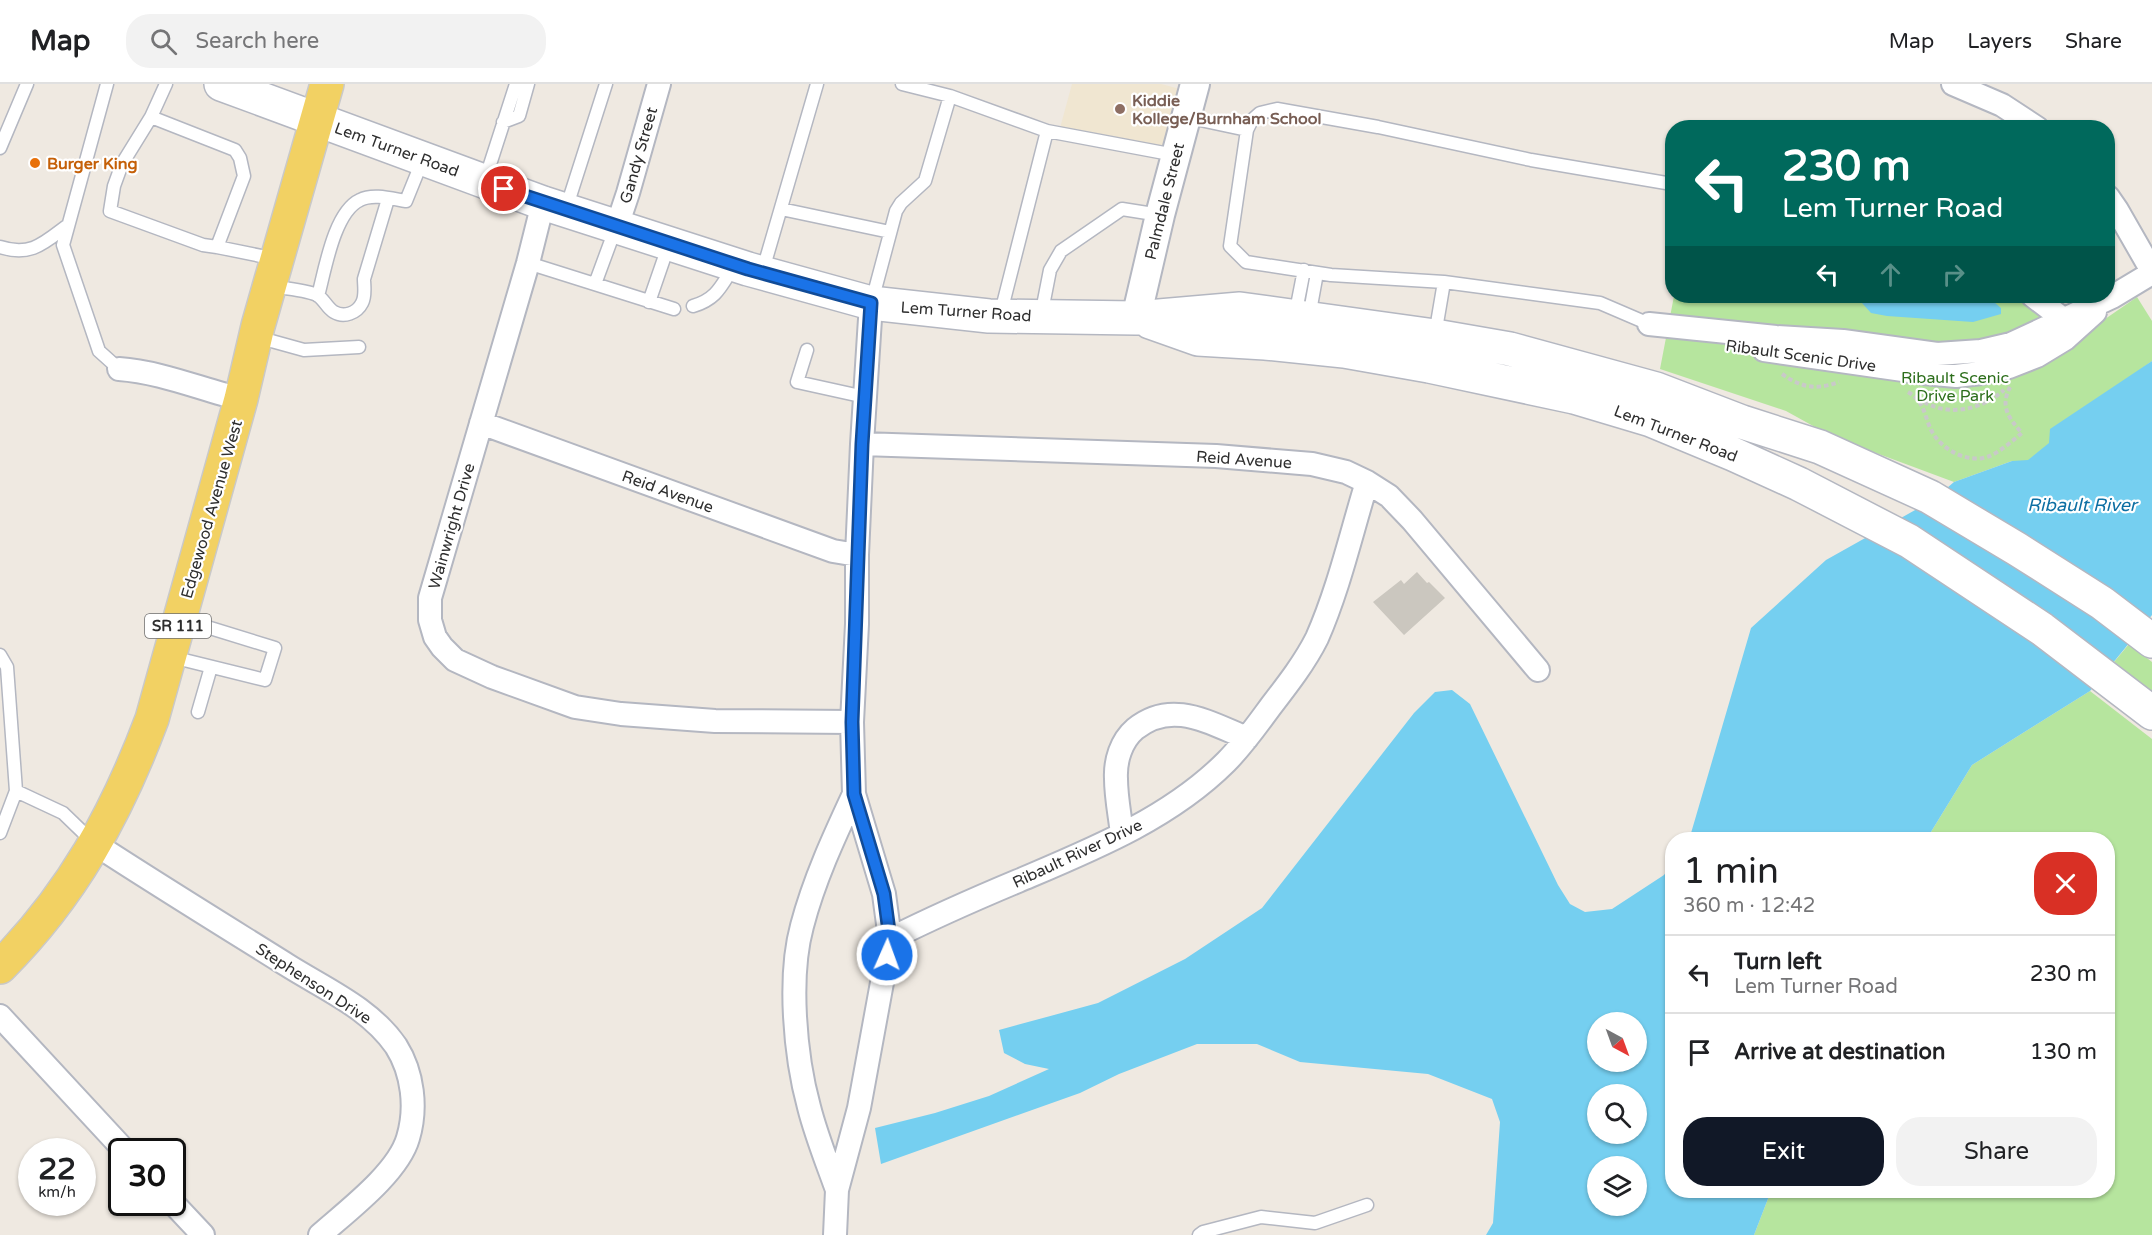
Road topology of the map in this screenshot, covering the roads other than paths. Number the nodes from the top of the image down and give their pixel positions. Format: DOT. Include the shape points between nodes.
graph roads {
  1 [pos="27,84"];
  2 [pos="107,84"];
  3 [pos="166,84"];
  4 [pos="221,84"];
  5 [pos="327,84"];
  6 [pos="516,84"];
  7 [pos="528,84"];
  8 [pos="606,84"];
  9 [pos="659,84"];
  10 [pos="817,84"];
  11 [pos="902,84"];
  12 [pos="1195,84"];
  13 [pos="1953,84"];
  14 [pos="950,96"];
  15 [pos="151,117"];
  16 [pos="1186,117"];
  17 [pos="317,120"];
  18 [pos="2025,120"];
  19 [pos="503,122"];
  20 [pos="1247,130"];
  21 [pos="1047,131"];
  22 [pos="0,148"];
  23 [pos="1175,155"];
  24 [pos="423,159"];
  25 [pos="485,181"];
  26 [pos="1665,183"];
  27 [pos="388,199"];
  28 [pos="555,206"];
  29 [pos="2115,207"];
  30 [pos="781,209"];
  31 [pos="1160,215"];
  32 [pos="68,224"];
  33 [pos="617,226"];
  34 [pos="890,232"];
  35 [pos="670,243"];
  36 [pos="0,247"];
  37 [pos="217,247"];
  38 [pos="528,263"];
  39 [pos="749,269"];
  40 [pos="1304,270"];
  41 [pos="2152,272"];
  42 [pos="273,273"];
  43 [pos="1317,273"];
  44 [pos="1444,282"];
  45 [pos="596,284"];
  46 [pos="2115,295"];
  47 [pos="318,296"];
  48 [pos="649,303"];
  49 [pos="871,303"];
  50 [pos="2042,303"];
  51 [pos="2099,303"];
  52 [pos="2105,303"];
  53 [pos="693,306"];
  54 [pos="674,309"];
  55 [pos="1000,316"];
  56 [pos="1041,316"];
  57 [pos="1302,317"];
  58 [pos="1136,318"];
  59 [pos="2063,320"];
  60 [pos="1649,324"];
  61 [pos="256,336"];
  62 [pos="359,347"];
  63 [pos="807,350"];
  64 [pos="1432,351"];
  65 [pos="118,369"];
  66 [pos="865,397"];
  67 [pos="242,399"];
  68 [pos="481,423"];
  69 [pos="862,444"];
  70 [pos="1367,482"];
  71 [pos="857,555"];
  72 [pos="180,619"];
  73 [pos="2152,641"];
  74 [pos="0,655"];
  75 [pos="170,657"];
  76 [pos="211,667"];
  77 [pos="1538,670"];
  78 [pos="198,712"];
  79 [pos="2152,713"];
  80 [pos="852,722"];
  81 [pos="1247,738"];
  82 [pos="16,791"];
  83 [pos="854,794"];
  84 [pos="0,833"];
  85 [pos="1122,834"];
  86 [pos="95,844"];
  87 [pos="890,939"];
  88 [pos="0,967"];
  89 [pos="0,1016"];
  90 [pos="113,1138"];
  91 [pos="837,1190"];
  92 [pos="1368,1205"];
  93 [pos="185,1216"];
  94 [pos="1316,1229"];
  95 [pos="203,1235"];
  96 [pos="320,1235"];
  97 [pos="835,1235"];
  98 [pos="1199,1235"];
  1 -- 22 [label="lane"];
  2 -- 32 [label="lane"];
  3 -- 15 [label="lane"];
  4 -- 17 [label="main road, Lem Turner Road"];
  5 -- 17 [label="main road, Edgewood Avenue West / SR 111"];
  6 -- 19 [label="lane"];
  7 -- 19 [label="lane" via="519,116"];
  8 -- 28 [label="lane"];
  9 -- 33 [label="street, Gandy Street"];
  10 -- 30 [label="lane"];
  11 -- 14 [label="lane"];
  12 -- 16 [label="street, Palmdale Street"];
  13 -- 18 [label="street" via="2002,105"];
  14 -- 21 [label="lane"];
  14 -- 34 [label="lane" via="924,181 901,203"];
  15 -- 37 [label="lane" via="235,150 240,158 244,176"];
  15 -- 37 [label="lane" via="122,164 110,211"];
  16 -- 20 [label="lane"];
  16 -- 23 [label="street, Palmdale Street"];
  17 -- 24 [label="main road, Lem Turner Road"];
  17 -- 42 [label="main road, Edgewood Avenue West / SR 111"];
  19 -- 25 [label="lane"];
  20 -- 26 [label="lane" via="1260,113 1277,110"];
  20 -- 40 [label="lane, Ribault Scenic Drive" via="1230,246 1246,262"];
  21 -- 23 [label="lane"];
  21 -- 55 [label="lane"];
  23 -- 31 [label="street, Palmdale Street"];
  24 -- 25 [label="main road, Lem Turner Road"];
  24 -- 27 [label="lane" via="406,201"];
  25 -- 28 [label="main road, Lem Turner Road"];
  27 -- 47 [label="lane" via="361,199 345,213"];
  27 -- 47 [label="lane" via="364,279 362,303 346,315 331,310"];
  28 -- 33 [label="main road, Lem Turner Road"];
  28 -- 38 [label="street, Wainwright Drive"];
  29 -- 41 [label="street"];
  30 -- 34 [label="lane"];
  30 -- 39 [label="lane"];
  31 -- 56 [label="lane" via="1122,209 1061,251 1050,270"];
  31 -- 58 [label="street, Palmdale Street"];
  32 -- 36 [label="lane" via="40,247 15,252"];
  32 -- 65 [label="lane" via="63,245 99,351"];
  33 -- 35 [label="main road, Lem Turner Road"];
  33 -- 45 [label="lane"];
  34 -- 49 [label="lane"];
  35 -- 39 [label="main road, Lem Turner Road"];
  35 -- 48 [label="lane"];
  37 -- 42 [label="lane"];
  38 -- 45 [label="lane"];
  38 -- 68 [label="street, Wainwright Drive"];
  39 -- 49 [label="main road, Lem Turner Road"];
  39 -- 53 [label="lane" via="707,302"];
  40 -- 43 [label="lane, Ribault Scenic Drive"];
  40 -- 57 [label="lane"];
  41 -- 46 [label="street, Ribault Scenic Drive"];
  42 -- 47 [label="lane"];
  42 -- 61 [label="main road, Edgewood Avenue West / SR 111"];
  43 -- 44 [label="lane, Ribault Scenic Drive"];
  43 -- 57 [label="lane"];
  44 -- 60 [label="lane, Ribault Scenic Drive" via="1600,303"];
  44 -- 64 [label="lane"];
  45 -- 48 [label="lane"];
  48 -- 54 [label="lane"];
  49 -- 55 [label="main road, Lem Turner Road"];
  49 -- 66 [label="street"];
  50 -- 59 [label="street"];
  51 -- 59 [label="street, Ribault Scenic Drive"];
  52 -- 60 [label="street, Ribault Scenic Drive" via="2065,339 2037,356 1982,374 1956,376 1690,338"];
  55 -- 56 [label="main road, Lem Turner Road"];
  56 -- 58 [label="main road, Lem Turner Road"];
  57 -- 58 [label="main road, Lem Turner Road" via="1240,309"];
  57 -- 64 [label="main road, Lem Turner Road"];
  58 -- 64 [label="main road, Lem Turner Road" via="1198,339 1344,351"];
  59 -- 60 [label="street, Ribault Scenic Drive" via="2011,344 1949,354"];
  61 -- 62 [label="lane" via="304,350"];
  61 -- 67 [label="main road, Edgewood Avenue West / SR 111"];
  63 -- 66 [label="lane" via="797,382"];
  64 -- 73 [label="main road, Lem Turner Road" via="1510,349 1635,383 1820,447 1930,497 2102,603"];
  64 -- 79 [label="main road, Lem Turner Road" via="1651,420 1799,484 1909,541 1975,583"];
  65 -- 67 [label="street" via="145,371"];
  66 -- 69 [label="street"];
  67 -- 72 [label="main road, Edgewood Avenue West / SR 111"];
  68 -- 71 [label="street, Reid Avenue" via="833,551"];
  68 -- 80 [label="street, Wainwright Drive" via="430,598 435,637 455,660 575,707 715,721"];
  69 -- 70 [label="street, Reid Avenue" via="1216,456 1312,464"];
  69 -- 71 [label="street"];
  70 -- 77 [label="street, Reid Avenue" via="1389,496 1412,520"];
  70 -- 81 [label="street, Ribault River Drive" via="1316,639 1296,673"];
  71 -- 80 [label="street"];
  72 -- 75 [label="main road, Edgewood Avenue West / SR 111"];
  72 -- 76 [label="lane" via="275,648 265,680"];
  74 -- 82 [label="lane" via="7,667"];
  75 -- 76 [label="lane"];
  75 -- 86 [label="main road, Edgewood Avenue West / SR 111" via="132,771"];
  76 -- 78 [label="lane"];
  80 -- 83 [label="street"];
  81 -- 85 [label="street, Ribault River Drive" via="1199,785"];
  81 -- 85 [label="street" via="1196,718 1168,714 1147,719 1119,751 1115,778"];
  82 -- 84 [label="lane"];
  82 -- 86 [label="lane" via="63,813"];
  83 -- 87 [label="street" via="884,894"];
  83 -- 91 [label="street" via="828,850 802,927 794,985 809,1107"];
  85 -- 87 [label="street, Ribault River Drive"];
  86 -- 88 [label="main road, Edgewood Avenue West / SR 111" via="68,888"];
  86 -- 96 [label="street, Stephenson Drive" via="338,995 375,1021 397,1047 409,1075 414,1108 408,1140 393,1167"];
  87 -- 91 [label="street" via="859,1108"];
  89 -- 90 [label="street"];
  91 -- 97 [label="street"];
  92 -- 94 [label="lane"];
  93 -- 95 [label="street"];
  94 -- 98 [label="lane" via="1261,1217"];
}
